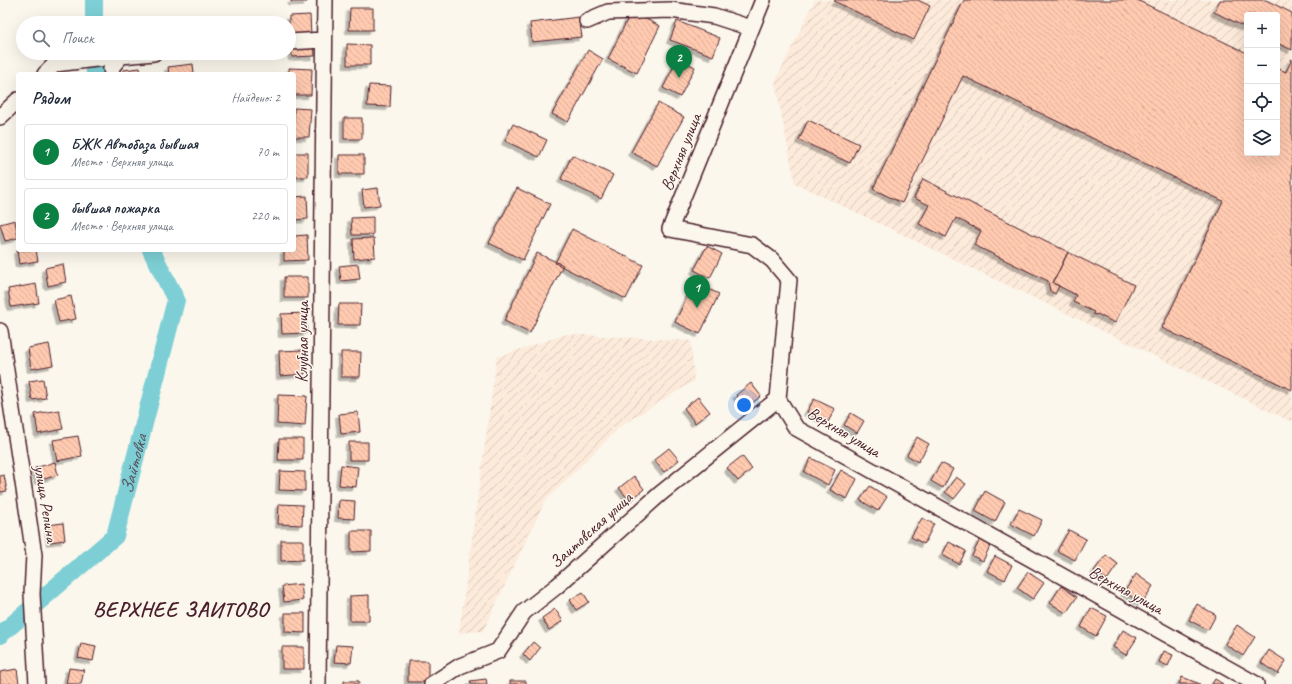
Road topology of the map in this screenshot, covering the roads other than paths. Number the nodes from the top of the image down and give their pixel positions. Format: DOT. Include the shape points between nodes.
graph roads {
  1 [pos="324,0"];
  2 [pos="763,0"];
  3 [pos="587,21"];
  4 [pos="752,28"];
  5 [pos="324,40"];
  6 [pos="296,42"];
  7 [pos="88,60"];
  8 [pos="118,60"];
  9 [pos="47,72"];
  10 [pos="112,72"];
  11 [pos="16,102"];
  12 [pos="0,118"];
  13 [pos="0,331"];
  14 [pos="778,399"];
  15 [pos="37,684"];
  16 [pos="318,684"];
  17 [pos="432,684"];
  18 [pos="1256,684"];
  1 -- 5 [label="street, Клубная улица"];
  2 -- 4 [label="street, Верхняя улица"];
  3 -- 4 [label="street" via="608,12 670,10 714,16"];
  4 -- 14 [label="street, Верхняя улица" via="670,229 752,245 772,260 789,280"];
  5 -- 6 [label="street"];
  5 -- 16 [label="street, Клубная улица"];
  7 -- 9 [label="street" via="55,64"];
  8 -- 10 [label="street" via="111,68"];
  11 -- 12 [label="street"];
  13 -- 15 [label="street, улица Репина" via="34,555 32,594"];
  14 -- 17 [label="street, Заитовская улица" via="660,494 524,612 498,651 460,666"];
  14 -- 18 [label="street, Верхняя улица" via="796,428"];
}
